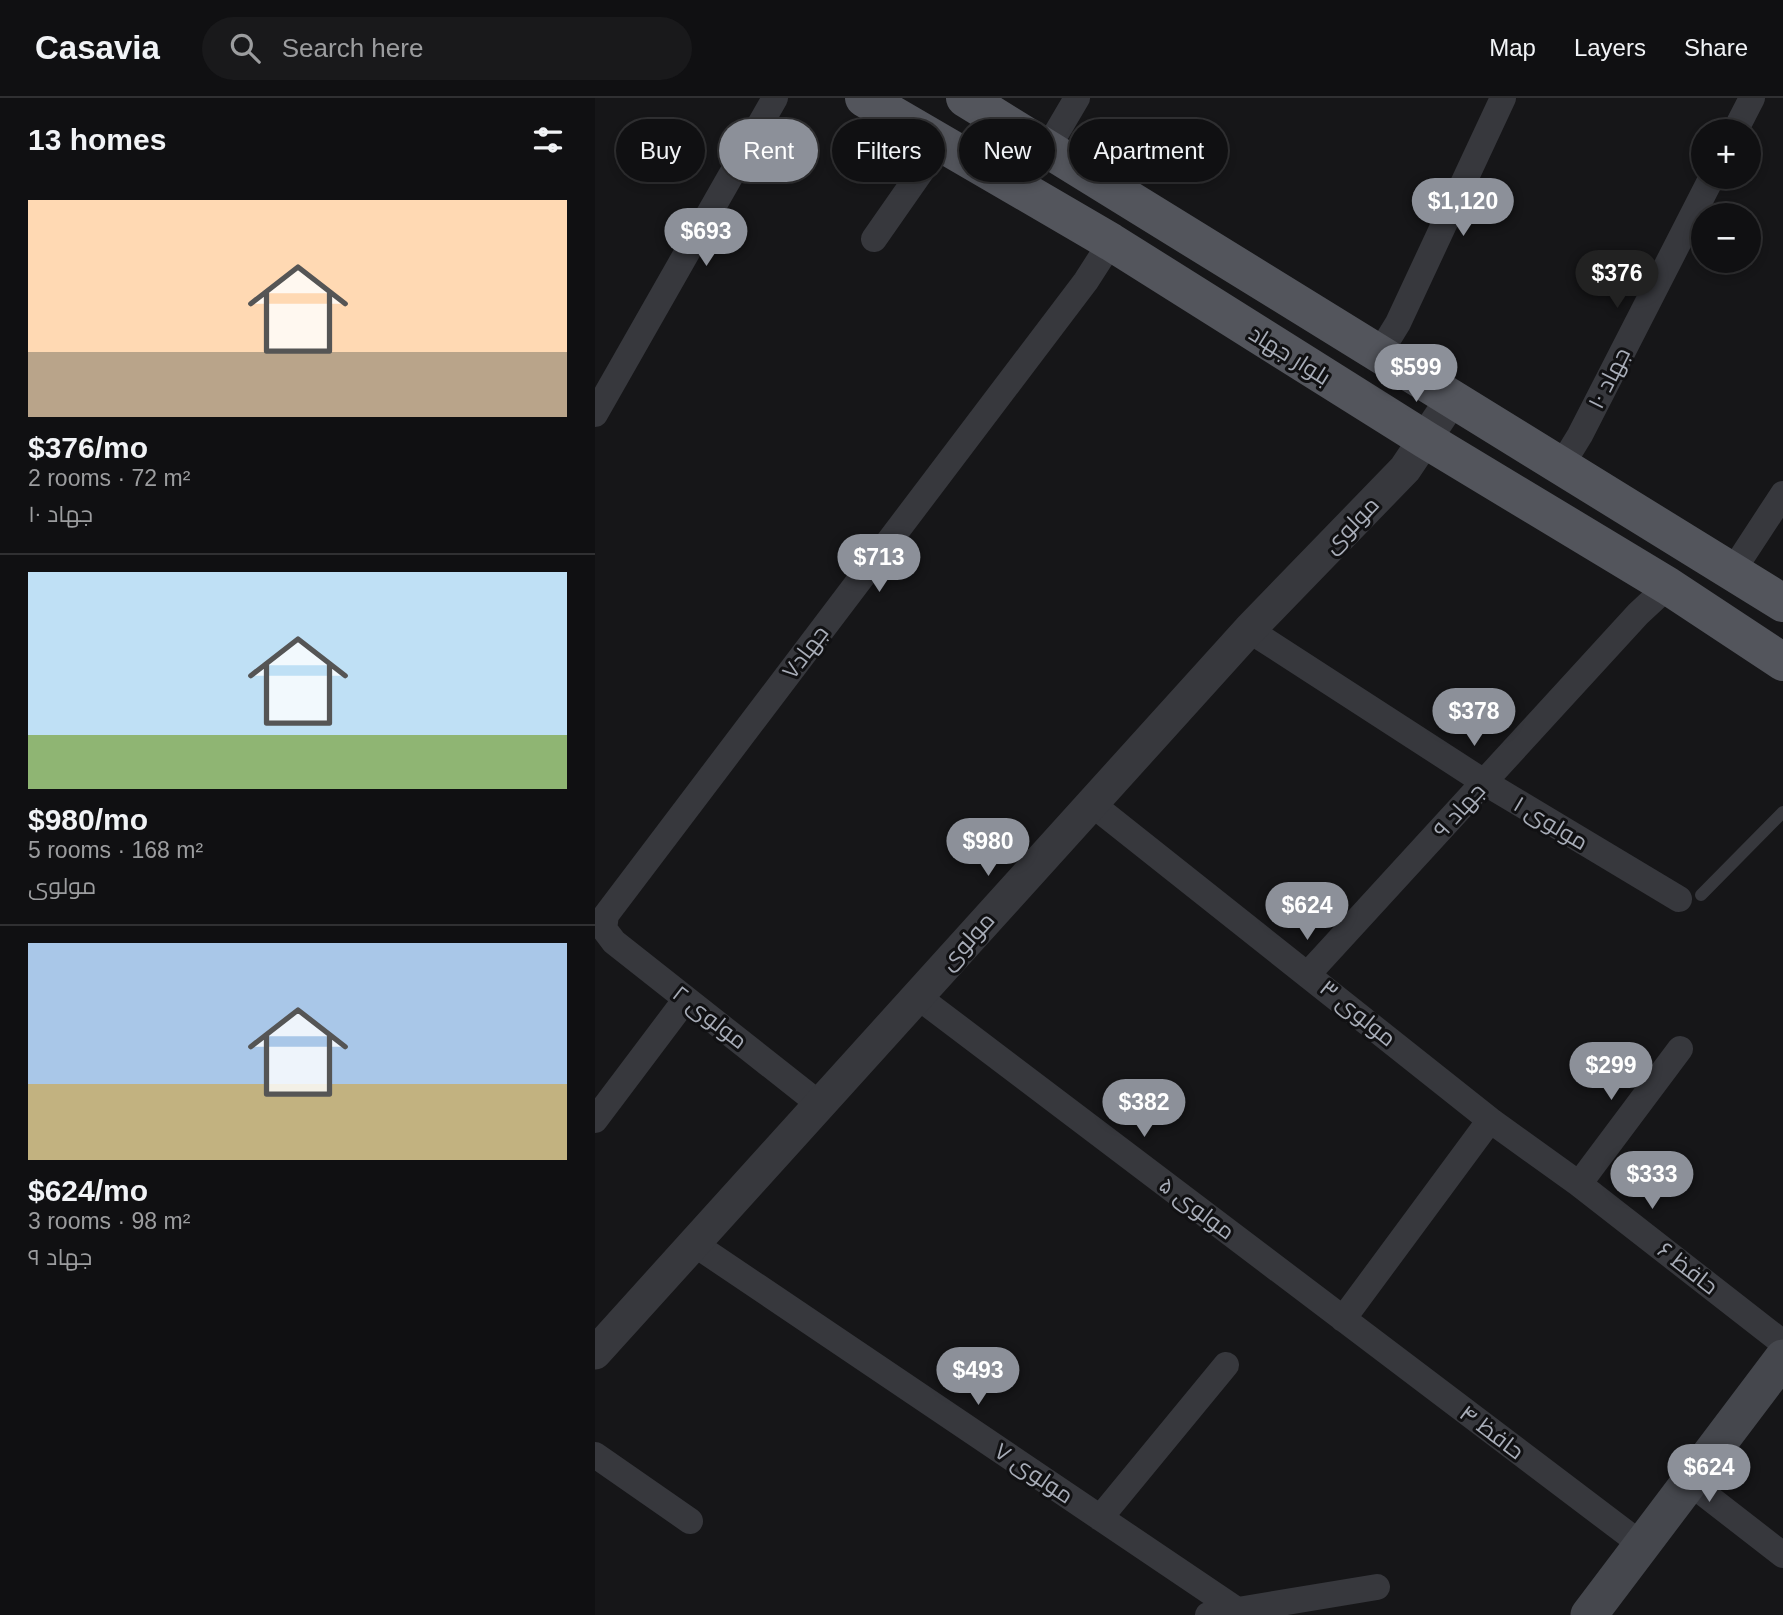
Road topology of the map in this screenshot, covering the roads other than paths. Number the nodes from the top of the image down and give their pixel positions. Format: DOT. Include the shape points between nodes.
graph roads {
  1 [pos="775,98"];
  2 [pos="864,98"];
  3 [pos="965,98"];
  4 [pos="1077,98"];
  5 [pos="1503,98"];
  6 [pos="1752,98"];
  7 [pos="900,119"];
  8 [pos="999,119"];
  9 [pos="1741,119"];
  10 [pos="1055,135"];
  11 [pos="945,145"];
  12 [pos="1055,154"];
  13 [pos="914,182"];
  14 [pos="1706,189"];
  15 [pos="874,239"];
  16 [pos="1111,242"];
  17 [pos="1379,354"];
  18 [pos="1452,399"];
  19 [pos="595,414"];
  20 [pos="1426,440"];
  21 [pos="1561,466"];
  22 [pos="1783,494"];
  23 [pos="1732,572"];
  24 [pos="1668,586"];
  25 [pos="1783,603"];
  26 [pos="1249,630"];
  27 [pos="1783,663"];
  28 [pos="1484,782"];
  29 [pos="1092,804"];
  30 [pos="1783,812"];
  31 [pos="1690,897"];
  32 [pos="604,929"];
  33 [pos="1308,974"];
  34 [pos="917,996"];
  35 [pos="686,999"];
  36 [pos="1680,1049"];
  37 [pos="818,1103"];
  38 [pos="595,1120"];
  39 [pos="1490,1120"];
  40 [pos="1579,1184"];
  41 [pos="693,1242"];
  42 [pos="1343,1319"];
  43 [pos="1783,1343"];
  44 [pos="595,1353"];
  45 [pos="1783,1358"];
  46 [pos="1226,1365"];
  47 [pos="595,1455"];
  48 [pos="1689,1482"];
  49 [pos="1100,1518"];
  50 [pos="690,1521"];
  51 [pos="1642,1545"];
  52 [pos="1783,1555"];
  53 [pos="1377,1587"];
  54 [pos="1237,1610"];
  55 [pos="1208,1615"];
  56 [pos="1589,1615"];
  1 -- 19 [label="street"];
  2 -- 7 [label="main road, بلوار جهاد"];
  3 -- 8 [label="main road, بلوار جهاد"];
  4 -- 10 [label="street"];
  5 -- 17 [label="street" via="1398,323"];
  6 -- 9 [label="street"];
  11 -- 16 [label="main road, بلوار جهاد"];
  12 -- 17 [label="main road, بلوار جهاد"];
  13 -- 15 [label="street"];
  14 -- 21 [label="street, جهاد ۱۰"];
  16 -- 20 [label="main road, بلوار جهاد"];
  16 -- 32 [label="street, جهاد۷" via="606,915"];
  17 -- 18 [label="main road, بلوار جهاد"];
  18 -- 20 [label="street, مولوی"];
  18 -- 21 [label="main road, بلوار جهاد"];
  20 -- 24 [label="main road, بلوار جهاد"];
  20 -- 26 [label="street, مولوی" via="1405,468"];
  21 -- 23 [label="main road, بلوار جهاد"];
  22 -- 23 [label="street"];
  23 -- 25 [label="main road, بلوار جهاد"];
  24 -- 27 [label="main road, بلوار جهاد"];
  24 -- 28 [label="street, جهاد ۹"];
  26 -- 28 [label="street, مولوی ۱"];
  26 -- 29 [label="street, مولوی"];
  28 -- 31 [label="street, مولوی ۱"];
  28 -- 33 [label="street, جهاد ۹"];
  29 -- 33 [label="street, مولوی ۳"];
  29 -- 34 [label="street, مولوی"];
  30 -- 31 [label="lane"];
  32 -- 35 [label="street, مولوی ۲"];
  33 -- 39 [label="street, مولوی ۳"];
  34 -- 37 [label="street, مولوی"];
  34 -- 42 [label="street, مولوی ۵"];
  35 -- 37 [label="street, مولوی ۲"];
  35 -- 38 [label="street"];
  36 -- 40 [label="street"];
  37 -- 41 [label="street, مولوی"];
  39 -- 40 [label="street, حافظ ۶"];
  39 -- 42 [label="street"];
  40 -- 43 [label="street, حافظ ۶"];
  41 -- 44 [label="street, مولوی"];
  41 -- 49 [label="street, مولوی ۷"];
  42 -- 51 [label="street, حافظ ۴"];
  45 -- 48 [label="main road"];
  46 -- 49 [label="street"];
  47 -- 50 [label="street"];
  48 -- 51 [label="main road"];
  48 -- 52 [label="street"];
  49 -- 54 [label="street, مولوی ۷"];
  51 -- 56 [label="main road"];
  53 -- 54 [label="street"];
  54 -- 55 [label="street"];
}
